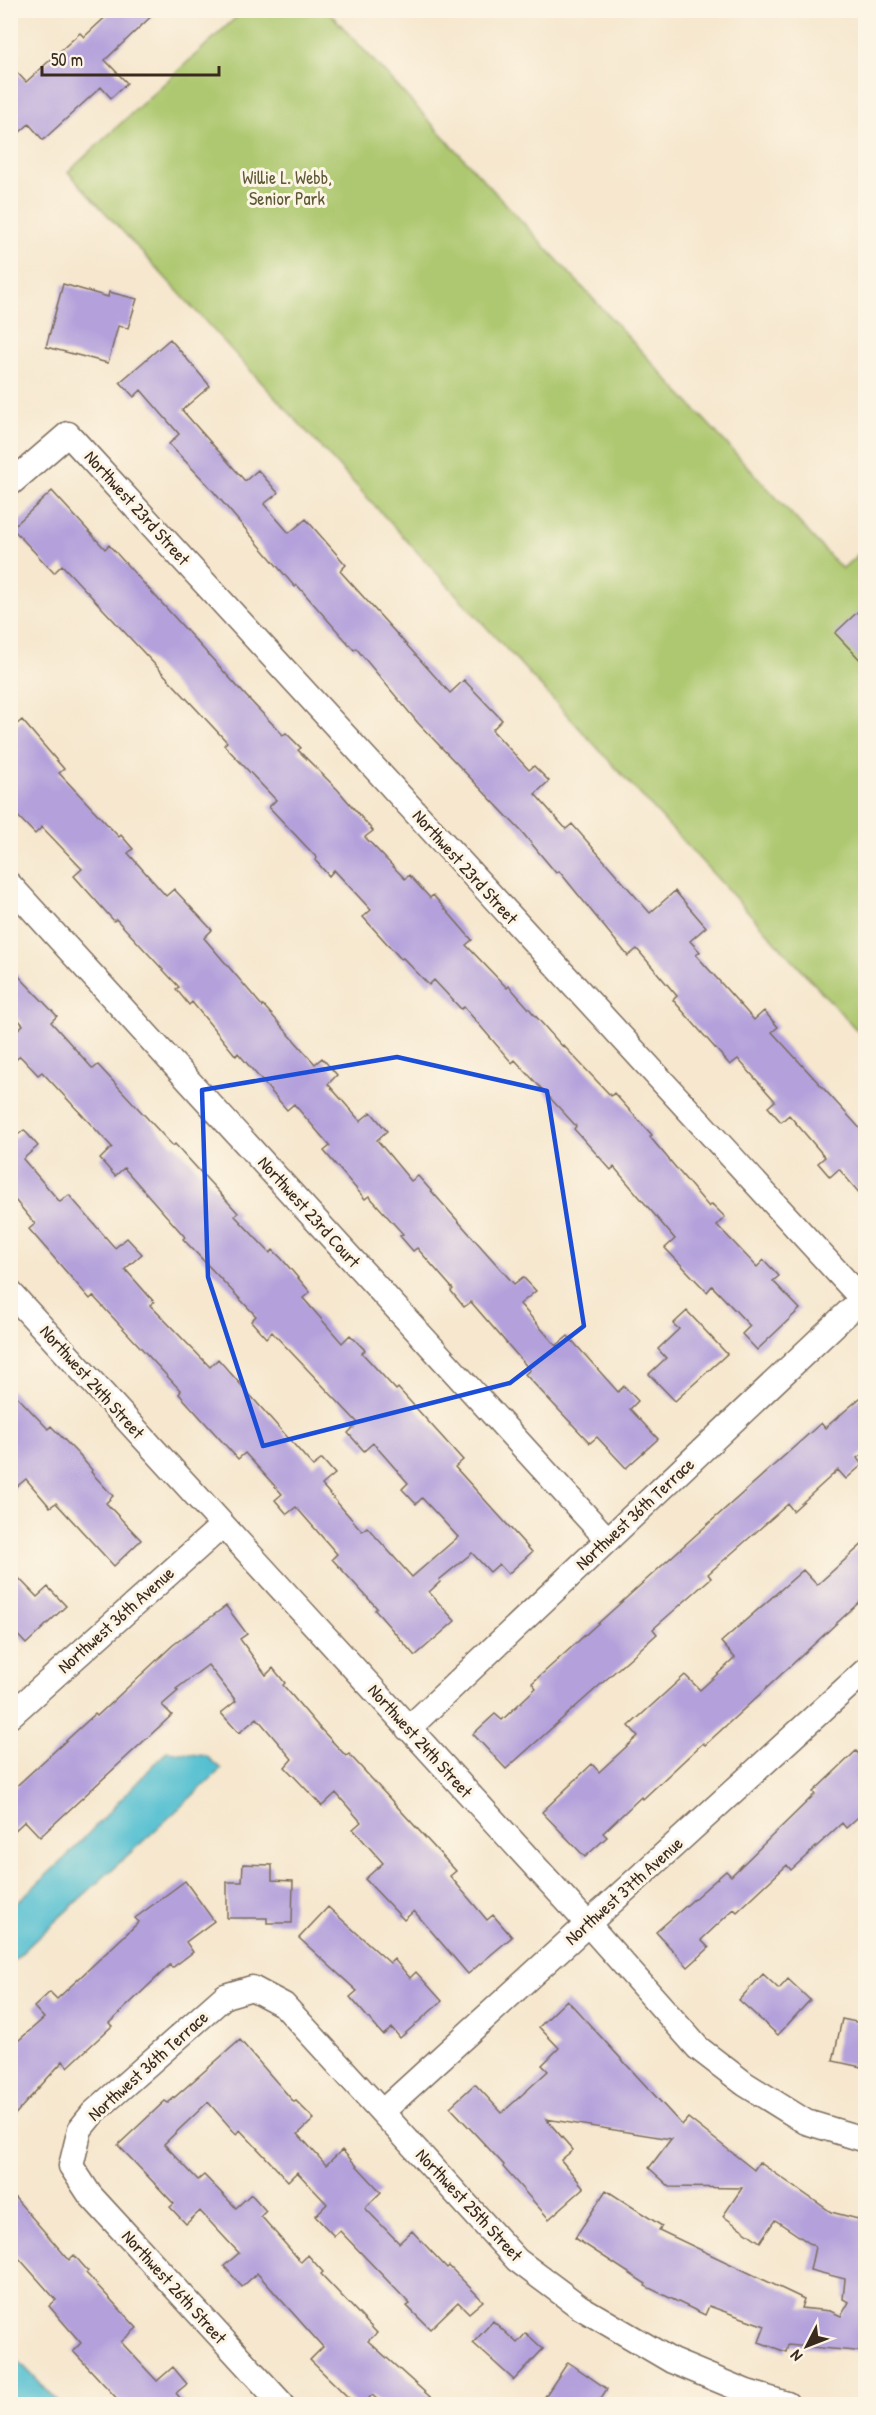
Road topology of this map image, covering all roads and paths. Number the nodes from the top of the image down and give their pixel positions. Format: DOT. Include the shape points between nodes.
graph roads {
  1 [pos="10,484"];
  2 [pos="10,885"];
  3 [pos="10,1292"];
  4 [pos="862,1299"];
  5 [pos="223,1525"];
  6 [pos="607,1539"];
  7 [pos="866,1670"];
  8 [pos="12,1710"];
  9 [pos="408,1729"];
  10 [pos="588,1924"];
  11 [pos="252,1988"];
  12 [pos="382,2112"];
  13 [pos="866,2140"];
  14 [pos="71,2166"];
  15 [pos="282,2404"];
  16 [pos="787,2404"];
  1 -- 4 [label="street, Northwest 23rd Street" via="68,434"];
  2 -- 6 [label="street, Northwest 23rd Court"];
  3 -- 5 [label="street, Northwest 24th Street"];
  4 -- 6 [label="street, Northwest 36th Terrace"];
  5 -- 8 [label="street, Northwest 36th Avenue"];
  5 -- 9 [label="street, Northwest 24th Street"];
  6 -- 9 [label="street, Northwest 36th Terrace"];
  7 -- 10 [label="street, Northwest 37th Avenue"];
  9 -- 10 [label="street, Northwest 24th Street"];
  10 -- 12 [label="street, Northwest 37th Avenue"];
  10 -- 13 [label="street, Northwest 24th Street" via="698,2048 745,2084 806,2122"];
  11 -- 12 [label="street, Northwest 25th Street" via="284,2005"];
  11 -- 14 [label="street, Northwest 36th Terrace" via="225,1996 93,2113 80,2129"];
  12 -- 16 [label="street, Northwest 25th Street" via="517,2260 580,2307 672,2361"];
  14 -- 15 [label="street, Northwest 26th Street" via="90,2195"];
}
